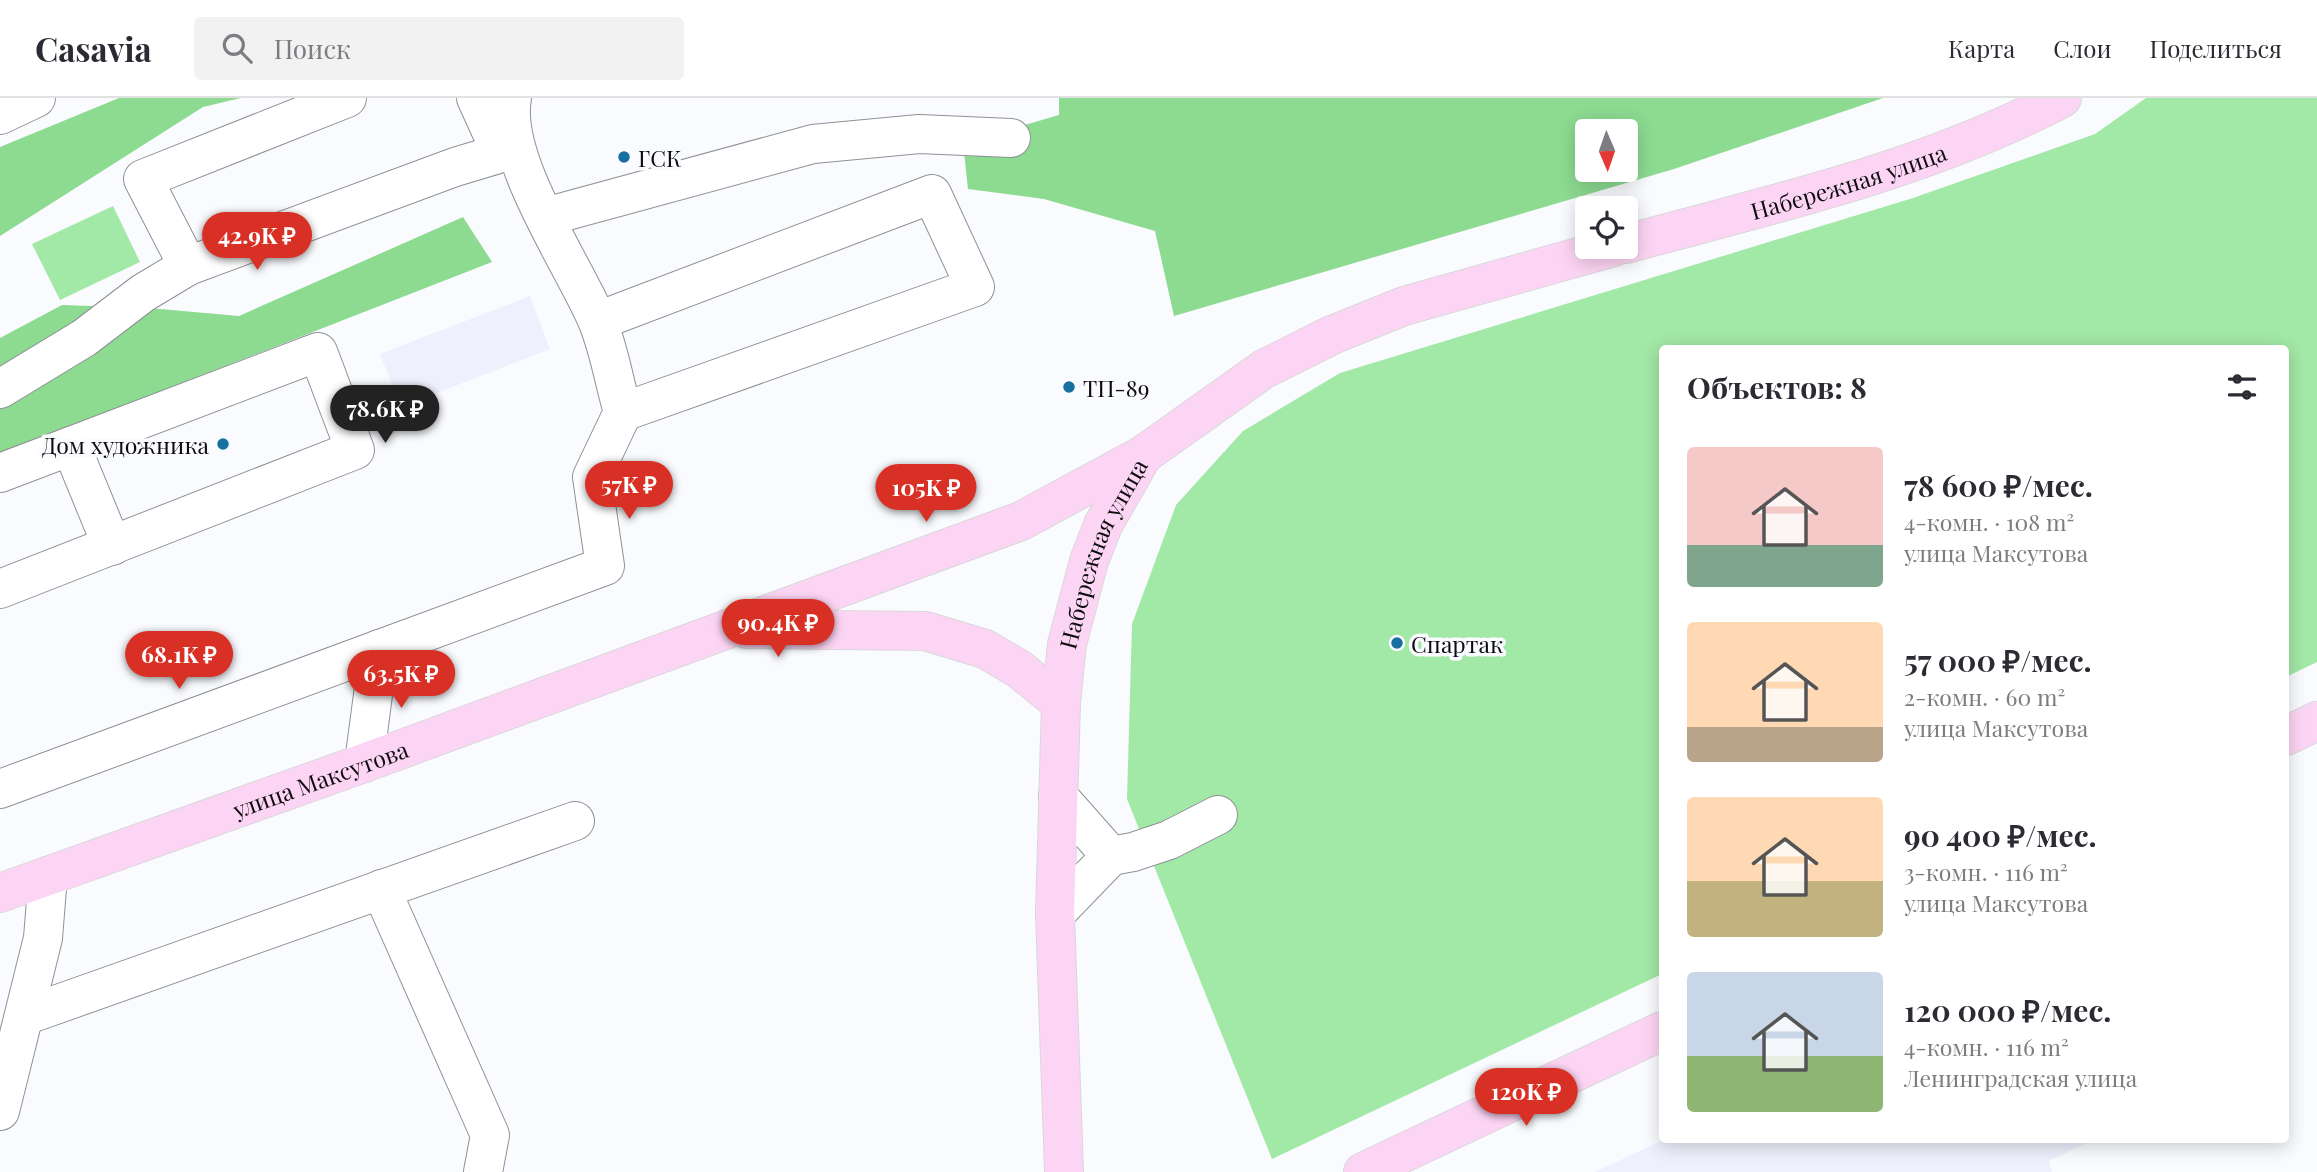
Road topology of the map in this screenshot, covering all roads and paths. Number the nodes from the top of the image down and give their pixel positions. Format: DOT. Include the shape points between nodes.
graph roads {
  1 [pos="36,98"];
  2 [pos="346,98"];
  3 [pos="477,98"];
  4 [pos="512,98"];
  5 [pos="2062,98"];
  6 [pos="0,115"];
  7 [pos="1011,138"];
  8 [pos="508,151"];
  9 [pos="545,218"];
  10 [pos="1638,241"];
  11 [pos="1575,258"];
  12 [pos="188,266"];
  13 [pos="597,321"];
  14 [pos="6,381"];
  15 [pos="623,412"];
  16 [pos="71,446"];
  17 [pos="1143,455"];
  18 [pos="0,473"];
  19 [pos="112,546"];
  20 [pos="0,589"];
  21 [pos="724,629"];
  22 [pos="379,649"];
  23 [pos="1061,703"];
  24 [pos="2317,721"];
  25 [pos="2289,735"];
  26 [pos="364,764"];
  27 [pos="0,789"];
  28 [pos="1058,796"];
  29 [pos="1217,815"];
  30 [pos="575,821"];
  31 [pos="1111,856"];
  32 [pos="48,876"];
  33 [pos="381,889"];
  34 [pos="0,893"];
  35 [pos="1055,914"];
  36 [pos="24,1016"];
  37 [pos="1659,1032"];
  38 [pos="2,1099"];
  39 [pos="483,1172"];
  40 [pos="1064,1172"];
  41 [pos="1363,1172"];
  1 -- 6 [label="street"];
  2 -- 12 [label="street" via="143,179"];
  3 -- 8 [label="street"];
  4 -- 8 [label="street"];
  5 -- 10 [label="main road, Набережная улица" via="1998,130 1894,168"];
  7 -- 9 [label="street" via="919,134 813,144"];
  8 -- 9 [label="street"];
  8 -- 12 [label="street"];
  9 -- 13 [label="street"];
  11 -- 17 [label="main road, Набережная улица" via="1404,306 1332,335 1264,369"];
  12 -- 14 [label="street" via="84,338"];
  13 -- 15 [label="street"];
  13 -- 15 [label="street" via="932,194 975,287"];
  15 -- 22 [label="street" via="592,477 605,566"];
  16 -- 18 [label="street"];
  16 -- 19 [label="street"];
  16 -- 19 [label="street" via="318,352 355,450"];
  17 -- 21 [label="main road, улица Максутова" via="1021,521"];
  17 -- 23 [label="main road, Набережная улица" via="1103,525 1089,561 1067,644"];
  19 -- 20 [label="street"];
  21 -- 23 [label="main road" via="925,631 985,649"];
  21 -- 26 [label="main road, улица Максутова"];
  22 -- 26 [label="street"];
  22 -- 27 [label="street"];
  23 -- 28 [label="main road, Набережная улица"];
  24 -- 25 [label="main road"];
  26 -- 32 [label="main road, улица Максутова"];
  28 -- 31 [label="street"];
  28 -- 35 [label="main road, Набережная улица"];
  29 -- 31 [label="street" via="1169,840"];
  30 -- 33 [label="street"];
  31 -- 35 [label="street"];
  32 -- 34 [label="main road, улица Максутова"];
  32 -- 36 [label="street" via="43,938"];
  33 -- 36 [label="street"];
  33 -- 39 [label="street" via="490,1135"];
  35 -- 40 [label="main road, Набережная улица"];
  36 -- 38 [label="street"];
  37 -- 41 [label="main road"];
}
